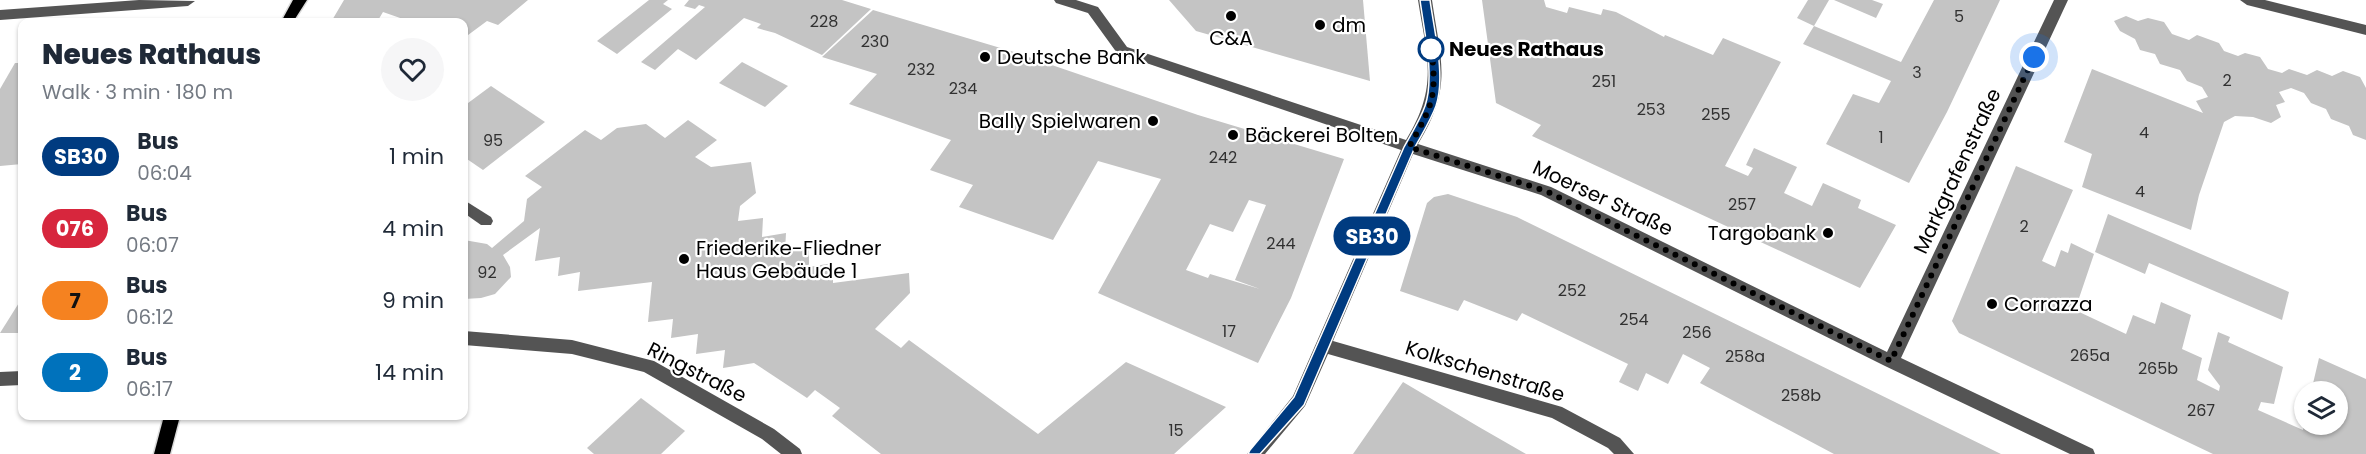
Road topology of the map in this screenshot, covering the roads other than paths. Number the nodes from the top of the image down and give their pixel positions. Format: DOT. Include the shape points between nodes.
graph roads {
  1 [pos="300,0"];
  2 [pos="1061,0"];
  3 [pos="1425,0"];
  4 [pos="2061,0"];
  5 [pos="2247,0"];
  6 [pos="188,1"];
  7 [pos="0,15"];
  8 [pos="289,18"];
  9 [pos="2366,30"];
  10 [pos="1409,147"];
  11 [pos="468,209"];
  12 [pos="486,221"];
  13 [pos="468,339"];
  14 [pos="1325,346"];
  15 [pos="1891,361"];
  16 [pos="18,378"];
  17 [pos="0,379"];
  18 [pos="171,420"];
  19 [pos="162,454"];
  20 [pos="794,454"];
  21 [pos="1255,454"];
  22 [pos="1626,454"];
  23 [pos="2087,454"];
  1 -- 8 [label="main road"];
  2 -- 10 [label="street, Moerser Straße" via="1093,10 1122,50"];
  3 -- 10 [label="street" via="1434,94 1428,114"];
  4 -- 15 [label="street, Markgrafenstraße"];
  5 -- 9 [label="street"];
  6 -- 7 [label="street"];
  10 -- 14 [label="street"];
  10 -- 15 [label="street, Moerser Straße" via="1546,191"];
  11 -- 12 [label="street"];
  13 -- 20 [label="street, Ringstraße" via="572,347 648,366 768,434"];
  14 -- 21 [label="street" via="1299,401"];
  14 -- 22 [label="street, Kolkschenstraße" via="1556,412 1614,443"];
  15 -- 23 [label="street, Moerser Straße"];
  16 -- 17 [label="street"];
  18 -- 19 [label="main road"];
}
